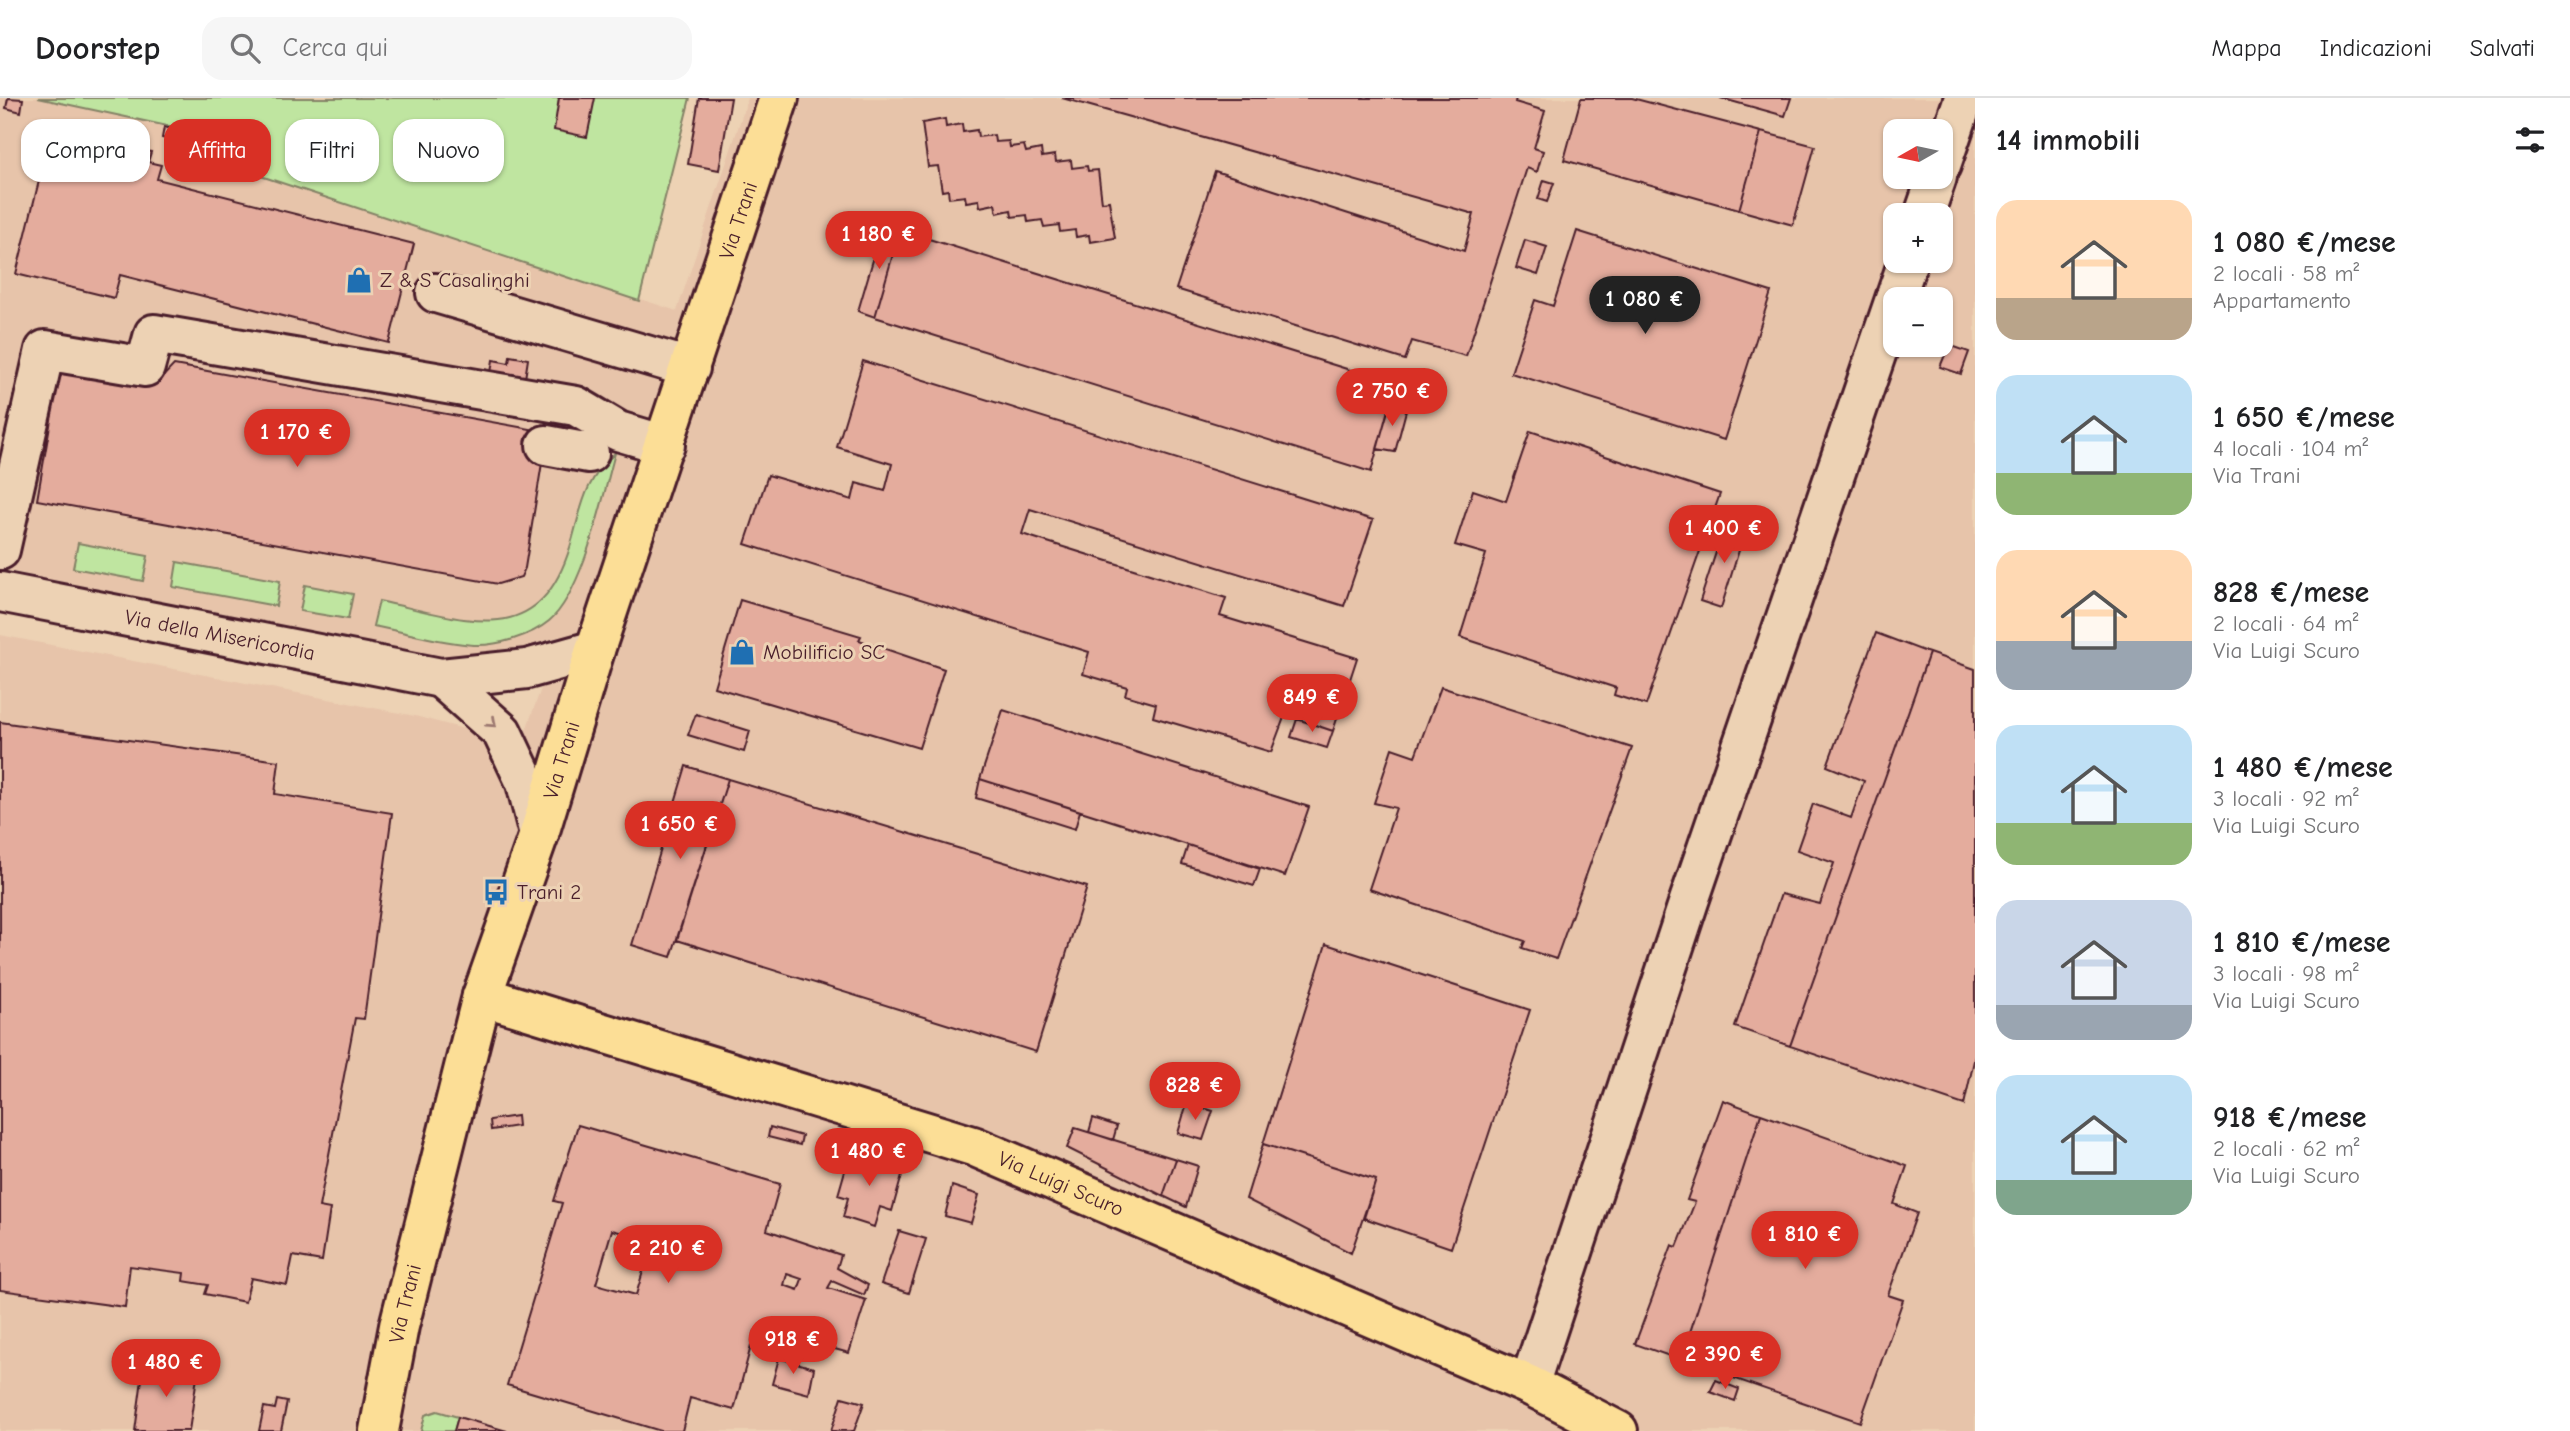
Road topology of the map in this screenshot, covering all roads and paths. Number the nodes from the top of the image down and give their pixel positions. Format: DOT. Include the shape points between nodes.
graph roads {
  1 [pos="779,98"];
  2 [pos="1964,98"];
  3 [pos="1953,130"];
  4 [pos="1904,273"];
  5 [pos="436,293"];
  6 [pos="690,368"];
  7 [pos="665,445"];
  8 [pos="545,446"];
  9 [pos="589,453"];
  10 [pos="0,550"];
  11 [pos="0,592"];
  12 [pos="594,650"];
  13 [pos="441,678"];
  14 [pos="538,834"];
  15 [pos="482,996"];
  16 [pos="1529,1385"];
  17 [pos="379,1431"];
  18 [pos="1618,1431"];
  1 -- 6 [label="main road, Via Trani"];
  2 -- 3 [label="street"];
  4 -- 16 [label="street"];
  5 -- 6 [label="street"];
  6 -- 7 [label="main road, Via Trani"];
  7 -- 10 [label="street" via="618,431 576,407 155,334 145,368 45,351"];
  7 -- 12 [label="main road, Via Trani"];
  8 -- 9 [label="street"];
  11 -- 13 [label="street, Via della Misericordia"];
  12 -- 13 [label="street, Via della Misericordia" via="527,669"];
  12 -- 14 [label="main road, Via Trani"];
  13 -- 14 [label="street, one-way" via="502,732 526,783"];
  14 -- 15 [label="main road, Via Trani"];
  15 -- 16 [label="main road, Via Luigi Scuro" via="974,1146"];
  15 -- 17 [label="main road, Via Trani" via="399,1326"];
  16 -- 18 [label="main road, Via Luigi Scuro"];
}
